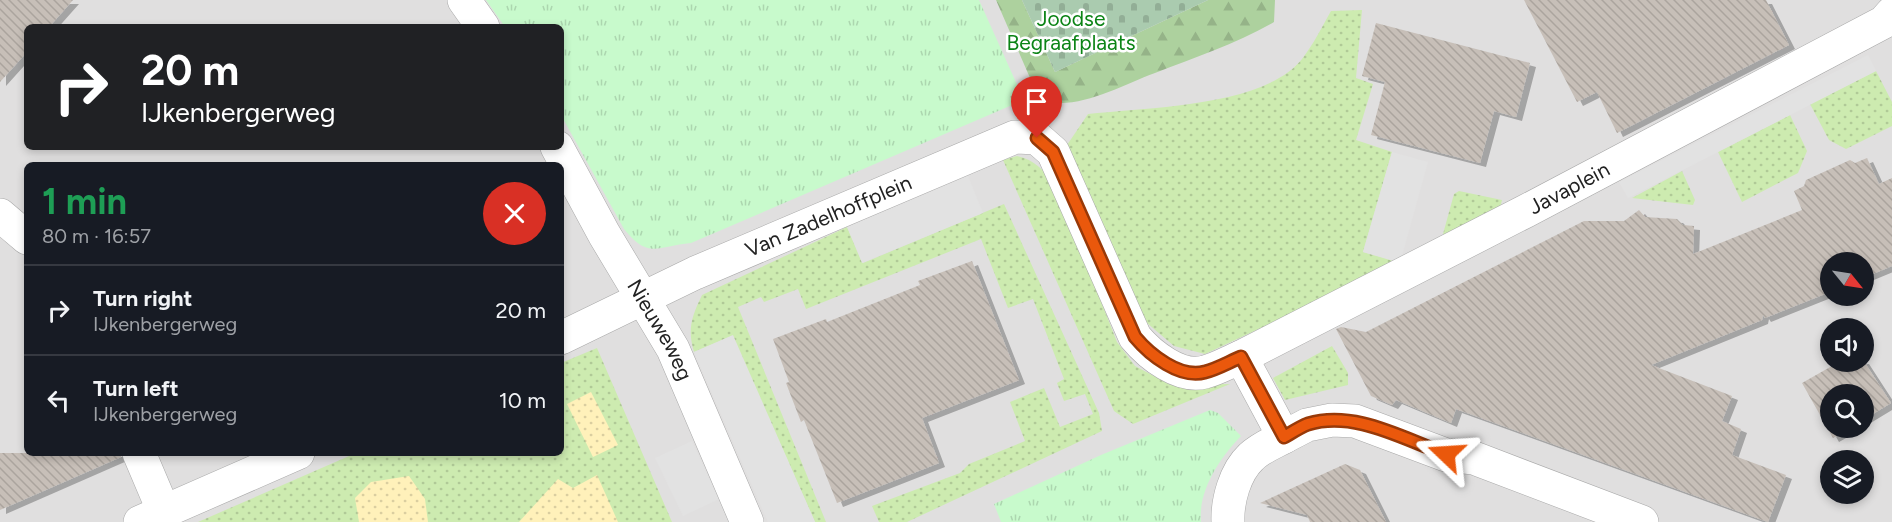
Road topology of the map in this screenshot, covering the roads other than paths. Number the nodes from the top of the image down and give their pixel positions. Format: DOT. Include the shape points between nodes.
graph roads {
  1 [pos="464,0"];
  2 [pos="1892,13"];
  3 [pos="481,24"];
  4 [pos="559,150"];
  5 [pos="1074,196"];
  6 [pos="0,215"];
  7 [pos="24,235"];
  8 [pos="644,299"];
  9 [pos="564,337"];
  10 [pos="1241,357"];
  11 [pos="1284,437"];
  12 [pos="140,456"];
  13 [pos="291,456"];
  14 [pos="152,517"];
  15 [pos="747,522"];
  16 [pos="1227,522"];
  17 [pos="1642,522"];
  1 -- 3 [label="street"];
  2 -- 10 [label="street, Javaplein" via="1874,28"];
  4 -- 8 [label="street, Nieuweweg"];
  5 -- 8 [label="street, Van Zadelhoffplein" via="1053,152 1037,138 1015,137 695,273"];
  5 -- 10 [label="street, Javaplein" via="1135,337 1148,353 1183,371 1203,373"];
  6 -- 7 [label="street"];
  8 -- 9 [label="street, Van Zadelhoffplein"];
  8 -- 15 [label="street, Nieuweweg" via="673,349"];
  10 -- 11 [label="street"];
  11 -- 16 [label="street" via="1250,457 1235,482"];
  11 -- 17 [label="street" via="1307,424 1355,421 1446,454 1474,458"];
  12 -- 14 [label="street"];
  13 -- 14 [label="street"];
}
